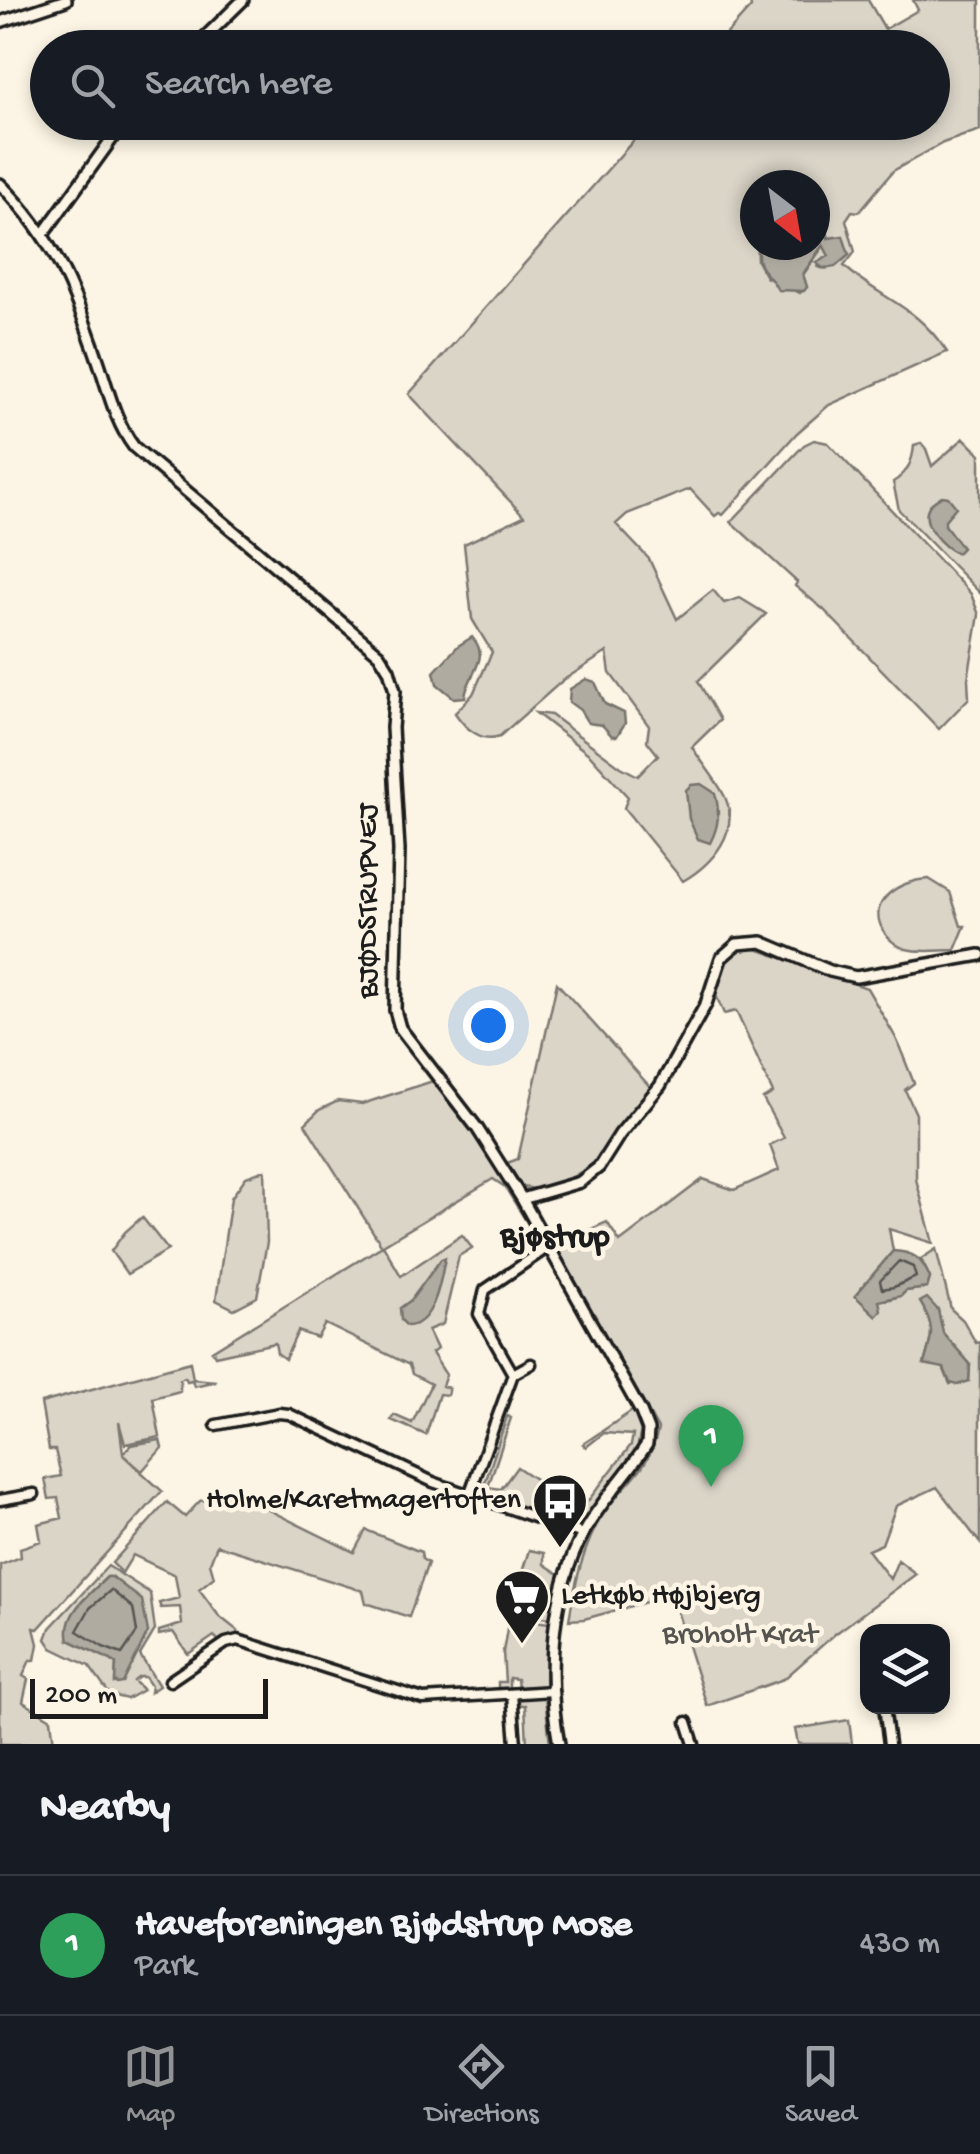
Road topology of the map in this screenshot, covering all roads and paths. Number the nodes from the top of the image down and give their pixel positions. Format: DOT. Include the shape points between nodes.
graph roads {
  1 [pos="66,0"];
  2 [pos="243,0"];
  3 [pos="0,22"];
  4 [pos="212,30"];
  5 [pos="111,140"];
  6 [pos="0,184"];
  7 [pos="44,233"];
  8 [pos="980,955"];
  9 [pos="522,1199"];
  10 [pos="541,1252"];
  11 [pos="531,1364"];
  12 [pos="513,1374"];
  13 [pos="216,1426"];
  14 [pos="34,1494"];
  15 [pos="469,1495"];
  16 [pos="0,1500"];
  17 [pos="583,1534"];
  18 [pos="170,1681"];
  19 [pos="552,1690"];
  20 [pos="512,1694"];
  21 [pos="885,1714"];
  22 [pos="687,1722"];
  23 [pos="516,1744"];
  24 [pos="559,1744"];
  25 [pos="694,1744"];
  26 [pos="889,1744"];
  1 -- 3 [label="street"];
  2 -- 4 [label="street"];
  5 -- 7 [label="street"];
  6 -- 7 [label="street, BJØDSTRUPVEJ"];
  7 -- 9 [label="street, BJØDSTRUPVEJ" via="134,447 390,670 400,850 397,1020"];
  8 -- 9 [label="street" via="856,977 762,942 737,944 721,958 706,1004 654,1095 599,1167 580,1182"];
  9 -- 17 [label="street, BJØDSTRUPVEJ" via="648,1430 647,1444"];
  10 -- 12 [label="street" via="485,1290 479,1314"];
  11 -- 12 [label="street"];
  12 -- 15 [label="street"];
  13 -- 15 [label="street" via="289,1414"];
  14 -- 16 [label="street"];
  15 -- 17 [label="street"];
  17 -- 19 [label="street, BJØDSTRUPVEJ" via="559,1608"];
  18 -- 20 [label="street" via="238,1640 423,1699"];
  19 -- 20 [label="street"];
  19 -- 24 [label="street, BJØDSTRUPVEJ"];
  20 -- 23 [label="street"];
  21 -- 26 [label="street"];
  22 -- 25 [label="street"];
}
